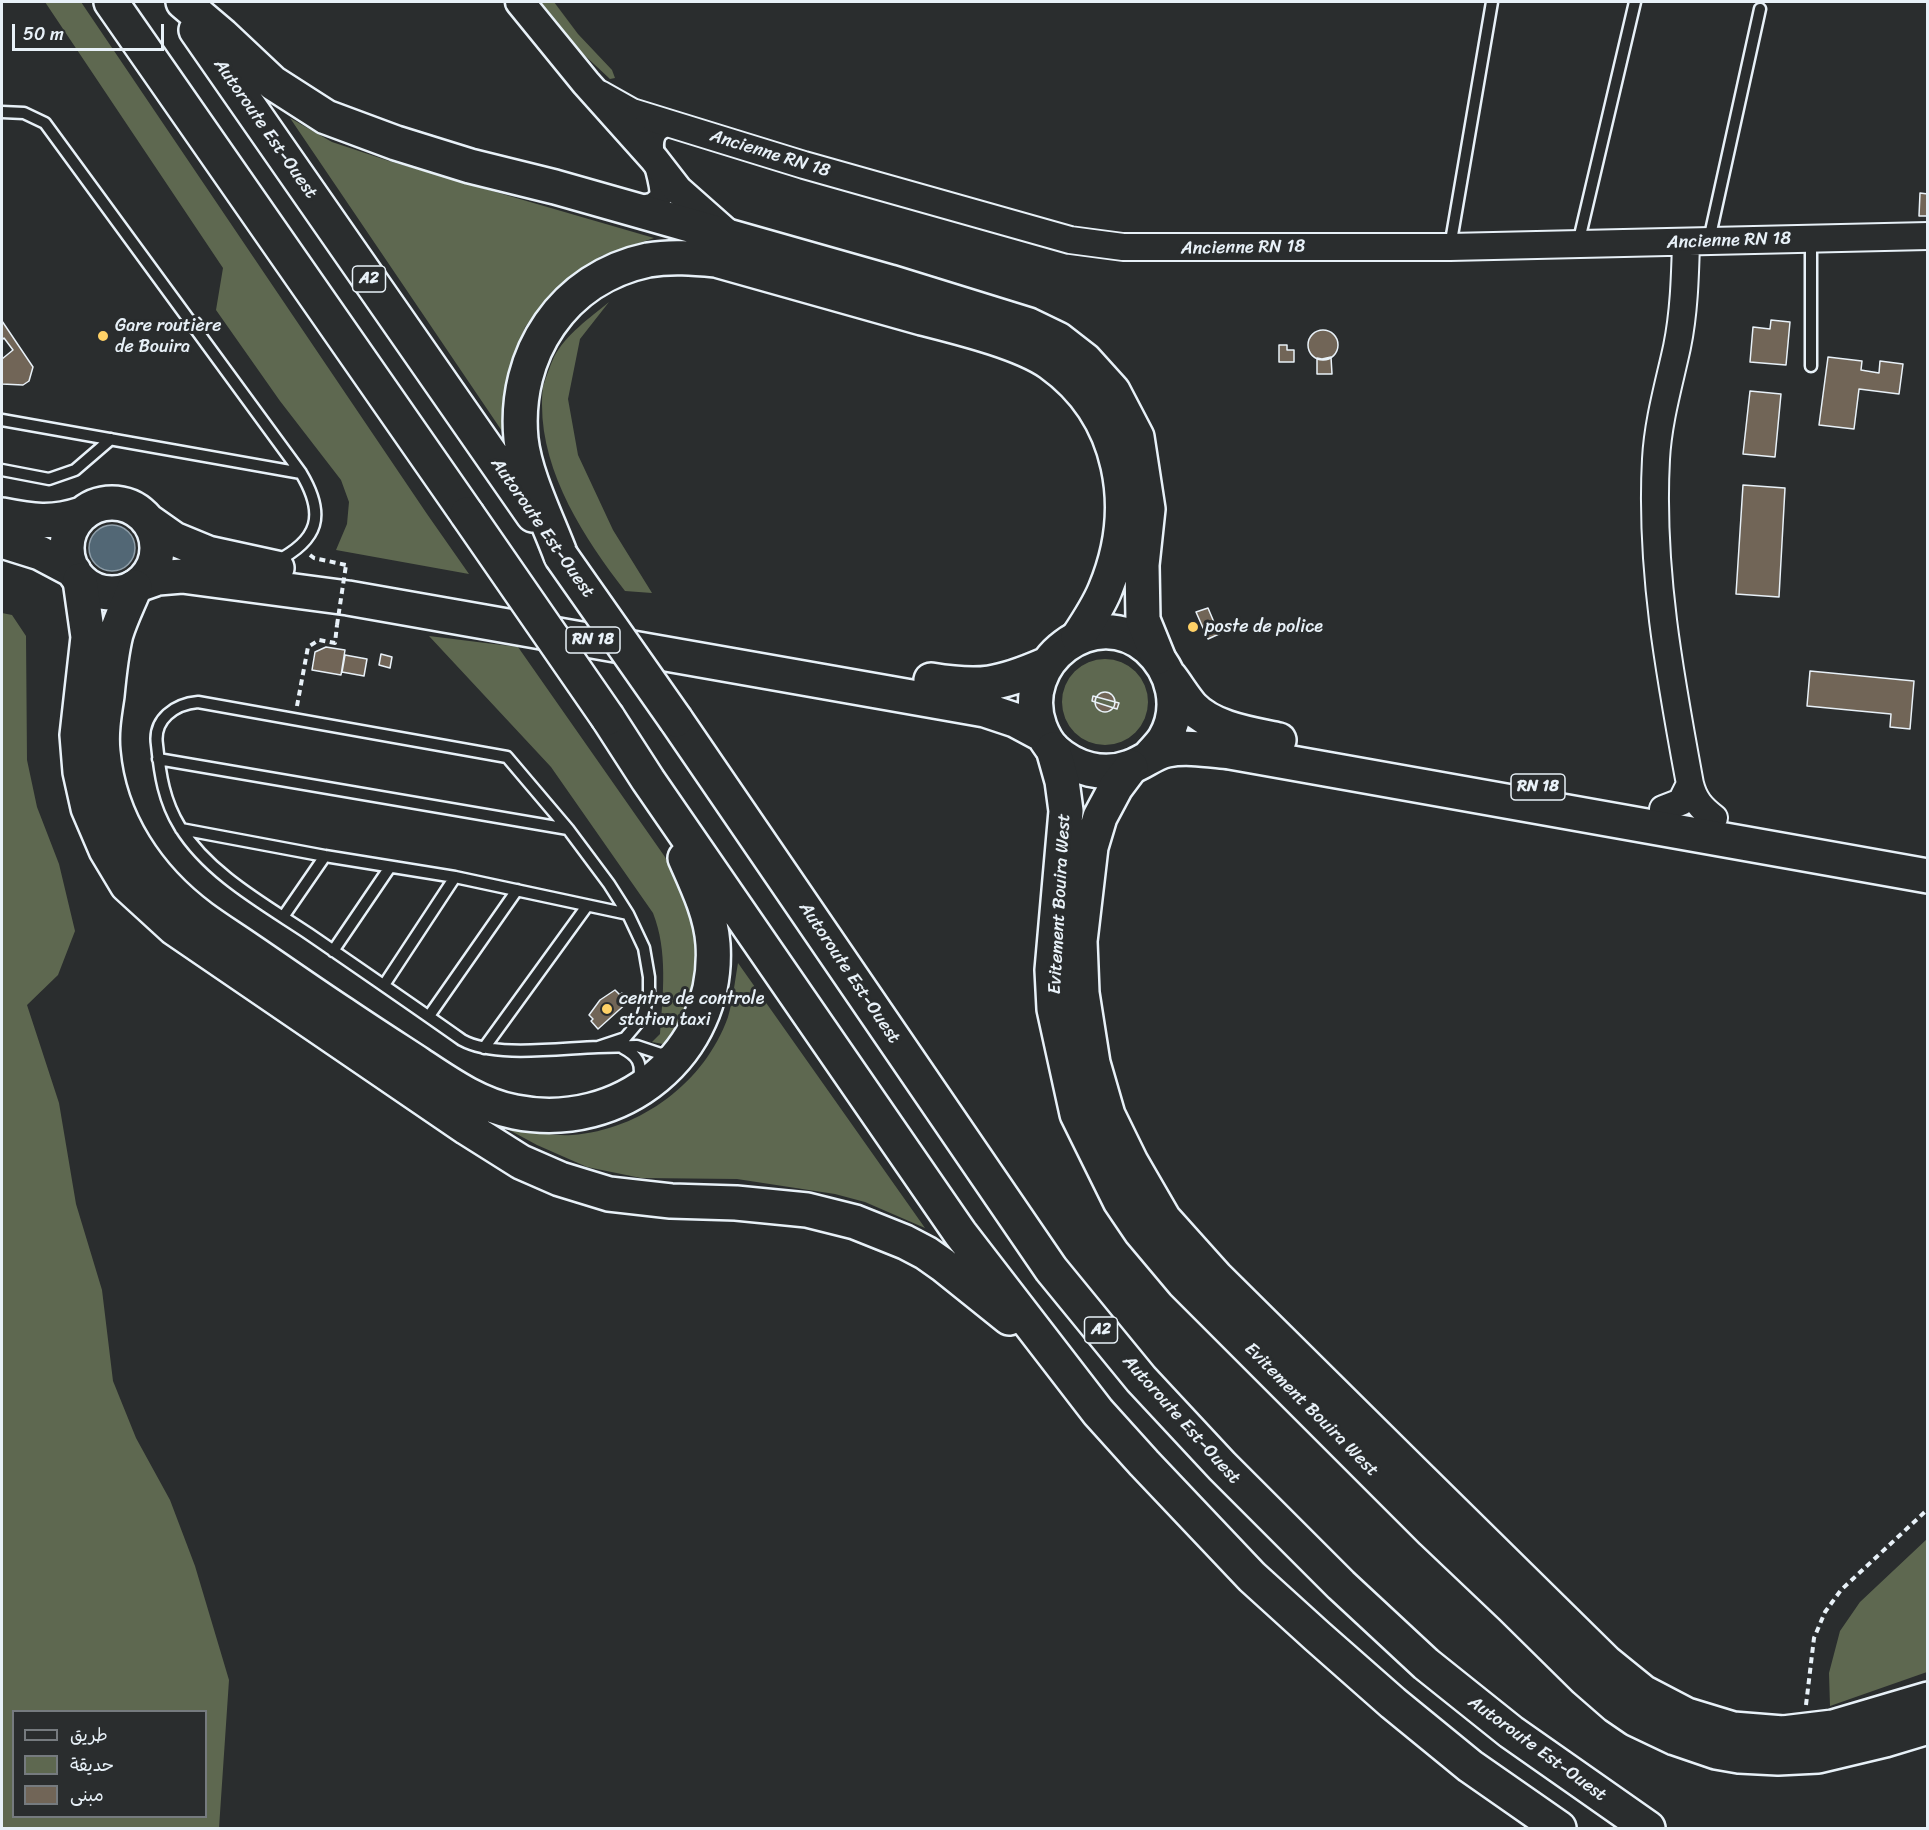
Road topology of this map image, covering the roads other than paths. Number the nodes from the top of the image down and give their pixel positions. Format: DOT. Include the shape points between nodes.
graph roads {
  1 [pos="111,2"];
  2 [pos="177,2"];
  3 [pos="183,2"];
  4 [pos="520,2"];
  5 [pos="1491,2"];
  6 [pos="1635,2"];
  7 [pos="1760,9"];
  8 [pos="586,83"];
  9 [pos="2,112"];
  10 [pos="670,123"];
  11 [pos="654,159"];
  12 [pos="632,209"];
  13 [pos="1928,236"];
  14 [pos="732,238"];
  15 [pos="1811,238"];
  16 [pos="1698,242"];
  17 [pos="1578,245"];
  18 [pos="1450,247"];
  19 [pos="1811,366"];
  20 [pos="2,420"];
  21 [pos="111,440"];
  22 [pos="2,470"];
  23 [pos="301,473"];
  24 [pos="82,514"];
  25 [pos="2,515"];
  26 [pos="147,520"];
  27 [pos="2,541"];
  28 [pos="561,556"];
  29 [pos="267,566"];
  30 [pos="77,576"];
  31 [pos="137,586"];
  32 [pos="1078,637"];
  33 [pos="1045,665"];
  34 [pos="1164,667"];
  35 [pos="1048,742"];
  36 [pos="158,759"];
  37 [pos="1141,761"];
  38 [pos="648,780"];
  39 [pos="1690,784"];
  40 [pos="1663,808"];
  41 [pos="1714,818"];
  42 [pos="181,829"];
  43 [pos="568,829"];
  44 [pos="1928,855"];
  45 [pos="325,856"];
  46 [pos="390,867"];
  47 [pos="1928,876"];
  48 [pos="456,877"];
  49 [pos="517,890"];
  50 [pos="587,906"];
  51 [pos="628,914"];
  52 [pos="283,917"];
  53 [pos="333,951"];
  54 [pos="384,985"];
  55 [pos="429,1016"];
  56 [pos="690,1038"];
  57 [pos="598,1047"];
  58 [pos="622,1047"];
  59 [pos="484,1048"];
  60 [pos="633,1093"];
  61 [pos="1054,1355"];
  62 [pos="1928,1699"];
  63 [pos="1928,1727"];
  64 [pos="1559,1828"];
  65 [pos="1648,1828"];
  1 -- 38 [label="main road, bridge"];
  2 -- 28 [label="main road, Autoroute Est-Ouest / A2"];
  3 -- 12 [label="main road" via="273,83 326,117 470,166"];
  4 -- 8 [label="main road, Ancienne RN 18"];
  5 -- 18 [label="lane"];
  6 -- 17 [label="lane"];
  7 -- 16 [label="lane"];
  8 -- 10 [label="street, Ancienne RN 18" via="632,112"];
  8 -- 11 [label="main road, Ancienne RN 18"];
  9 -- 23 [label="lane" via="24,113 45,123"];
  10 -- 11 [label="street" via="657,131 652,143"];
  10 -- 18 [label="street, Ancienne RN 18" via="1070,240 1174,249"];
  11 -- 12 [label="street" via="661,197 653,204"];
  11 -- 14 [label="main road, Ancienne RN 18" via="678,190"];
  12 -- 14 [label="main road"];
  13 -- 15 [label="street, Ancienne RN 18"];
  14 -- 34 [label="main road" via="1029,325 1058,339 1084,360 1113,391 1137,437 1148,509 1142,565 1143,620"];
  15 -- 16 [label="street, Ancienne RN 18"];
  15 -- 19 [label="lane"];
  16 -- 17 [label="street, Ancienne RN 18"];
  16 -- 39 [label="street" via="1662,413 1654,515 1661,611"];
  17 -- 18 [label="street, Ancienne RN 18"];
  20 -- 21 [label="lane"];
  21 -- 22 [label="lane" via="75,470 49,479"];
  21 -- 23 [label="lane"];
  23 -- 29 [label="lane" via="314,497 313,530 291,554"];
  24 -- 25 [label="main road" via="42,522"];
  24 -- 26 [label="main road" via="100,504 121,504"];
  24 -- 30 [label="main road" via="75,522 67,552"];
  26 -- 29 [label="main road, RN 18" via="174,539 208,553"];
  26 -- 31 [label="main road" via="157,549 152,570"];
  27 -- 30 [label="main road" via="40,553"];
  28 -- 32 [label="main road" via="522,442 522,393 527,369 541,338 564,305 592,283 623,267 679,257 716,260 1024,349 1069,379 1109,436 1118,460 1124,499 1120,542 1106,589"];
  28 -- 65 [label="main road, Autoroute Est-Ouest / A2, bridge" via="1051,1269 1141,1379 1238,1482 1426,1664 1511,1732"];
  29 -- 33 [label="main road, RN 18" via="953,683 995,684"];
  30 -- 31 [label="main road" via="106,593"];
  30 -- 61 [label="main road" via="88,638 77,735 88,808 127,885 174,928 520,1162 609,1194 807,1210 872,1228 943,1265"];
  31 -- 35 [label="main road, RN 18" via="158,578 182,576 348,598 985,710 1015,720"];
  31 -- 60 [label="main road" via="114,642 103,752 120,821 141,856 170,890 201,918 473,1098 514,1112 558,1116 599,1109"];
  32 -- 33 [label="main road"];
  32 -- 34 [label="main road" via="1100,632 1122,634 1142,643"];
  33 -- 35 [label="main road" via="1035,699 1037,718"];
  34 -- 37 [label="main road" via="1174,697 1173,719 1164,739"];
  34 -- 40 [label="main road, RN 18" via="1193,708 1222,725 1245,732"];
  35 -- 37 [label="main road" via="1070,762 1089,770 1110,772"];
  35 -- 63 [label="main road, Evitement Bouira West" via="1062,781 1066,811 1052,970 1054,1009 1077,1114 1120,1201 1183,1282 1584,1679 1635,1719 1716,1752 1778,1758 1818,1756"];
  36 -- 42 [label="lane" via="161,785"];
  36 -- 43 [label="lane"];
  36 -- 43 [label="lane" via="158,730 168,714 184,704 198,702 295,718 507,757"];
  37 -- 47 [label="main road, RN 18" via="1166,750 1184,748 1255,755"];
  37 -- 62 [label="main road, Evitement Bouira West" via="1116,787 1100,817 1091,847 1080,941 1082,993 1093,1063 1108,1115 1164,1219 1216,1277 1428,1488 1606,1662 1643,1692 1687,1715 1733,1729 1783,1733 1833,1726"];
  38 -- 56 [label="main road" via="697,886 713,943 706,1001"];
  38 -- 61 [label="main road" via="953,1223"];
  39 -- 40 [label="street" via="1681,802"];
  39 -- 41 [label="street" via="1700,806"];
  40 -- 41 [label="main road, RN 18"];
  41 -- 44 [label="main road, RN 18"];
  42 -- 45 [label="lane"];
  42 -- 52 [label="lane" via="216,867"];
  43 -- 51 [label="lane"];
  45 -- 46 [label="lane"];
  45 -- 52 [label="lane"];
  46 -- 48 [label="lane"];
  46 -- 53 [label="lane"];
  48 -- 49 [label="lane"];
  48 -- 54 [label="lane"];
  49 -- 50 [label="lane"];
  49 -- 55 [label="lane"];
  50 -- 51 [label="lane"];
  50 -- 59 [label="lane"];
  51 -- 57 [label="lane" via="648,963 649,994 642,1018 634,1029 625,1038"];
  52 -- 53 [label="lane"];
  53 -- 54 [label="lane"];
  54 -- 55 [label="lane"];
  55 -- 59 [label="lane" via="462,1040"];
  56 -- 58 [label="lane" via="661,1054 637,1046"];
  56 -- 60 [label="main road" via="672,1063"];
  57 -- 58 [label="lane"];
  57 -- 59 [label="lane"];
  58 -- 60 [label="lane" via="635,1054 641,1069"];
  61 -- 64 [label="main road" via="1105,1420 1252,1577 1410,1717 1470,1766"];
}
